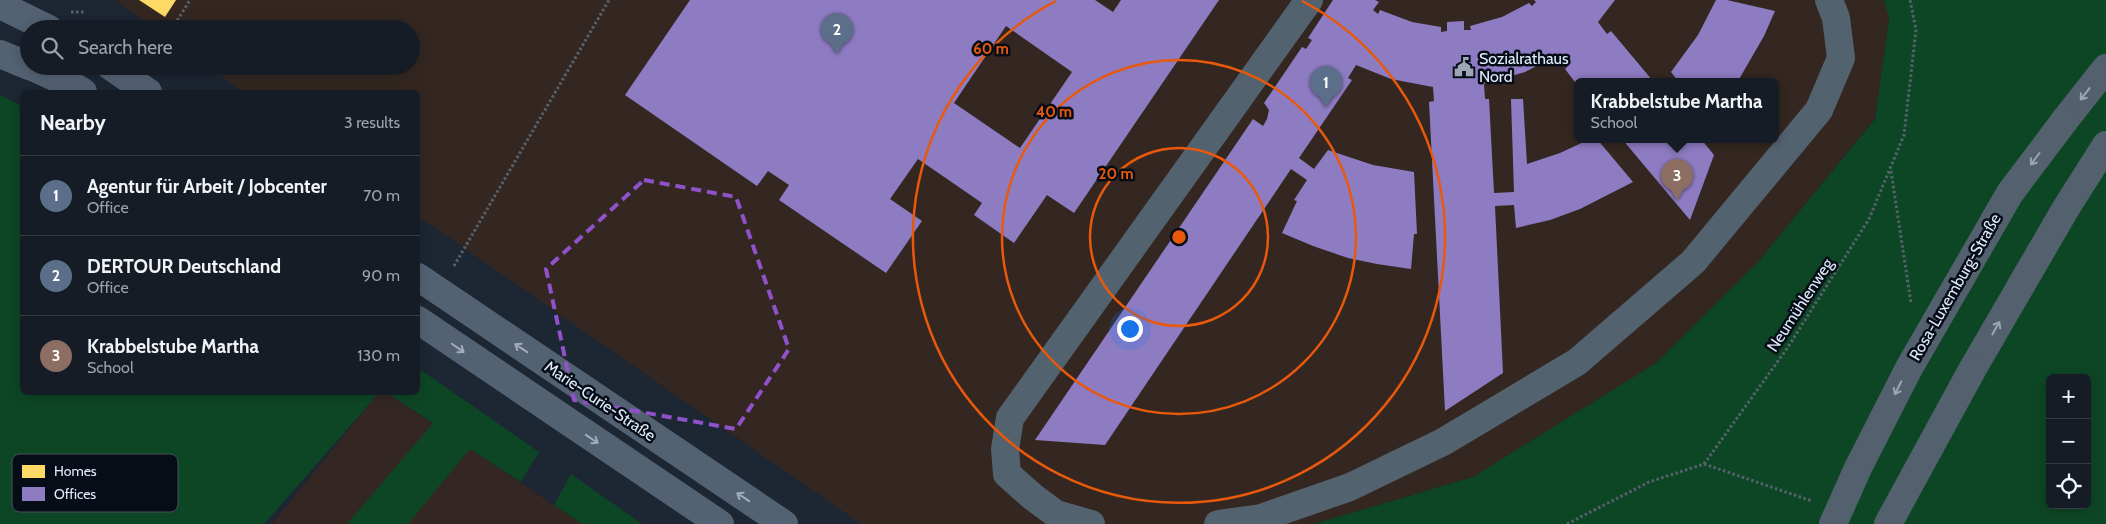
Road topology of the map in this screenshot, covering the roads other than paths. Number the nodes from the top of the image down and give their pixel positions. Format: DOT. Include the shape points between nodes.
graph roads {
  1 [pos="1309,0"];
  2 [pos="1829,0"];
  3 [pos="0,5"];
  4 [pos="31,20"];
  5 [pos="0,54"];
  6 [pos="20,62"];
  7 [pos="2106,68"];
  8 [pos="50,75"];
  9 [pos="123,75"];
  10 [pos="80,90"];
  11 [pos="145,90"];
  12 [pos="2106,145"];
  13 [pos="420,278"];
  14 [pos="420,321"];
  15 [pos="1972,370"];
  16 [pos="720,524"];
  17 [pos="784,524"];
  18 [pos="1092,524"];
  19 [pos="1218,524"];
  20 [pos="1833,524"];
  21 [pos="1888,524"];
  22 [pos="1909,524"];
  1 -- 18 [label="lane" via="1010,418 1005,449 1007,474 1056,514"];
  2 -- 19 [label="lane" via="1836,18 1841,58 1819,110 1693,262 1577,362 1443,442 1350,487 1261,518"];
  3 -- 4 [label="main road"];
  5 -- 6 [label="main road"];
  7 -- 20 [label="highway, Rosa-Luxemburg-Straße, one-way, bridge" via="2010,193 1908,368"];
  8 -- 10 [label="main road"];
  9 -- 11 [label="main road"];
  15 -- 12 [label="highway, one-way"];
  17 -- 13 [label="main road, Marie-Curie-Straße, one-way"];
  14 -- 16 [label="main road, one-way"];
  15 -- 21 [label="highway, bridge"];
  15 -- 22 [label="highway, bridge"];
}
